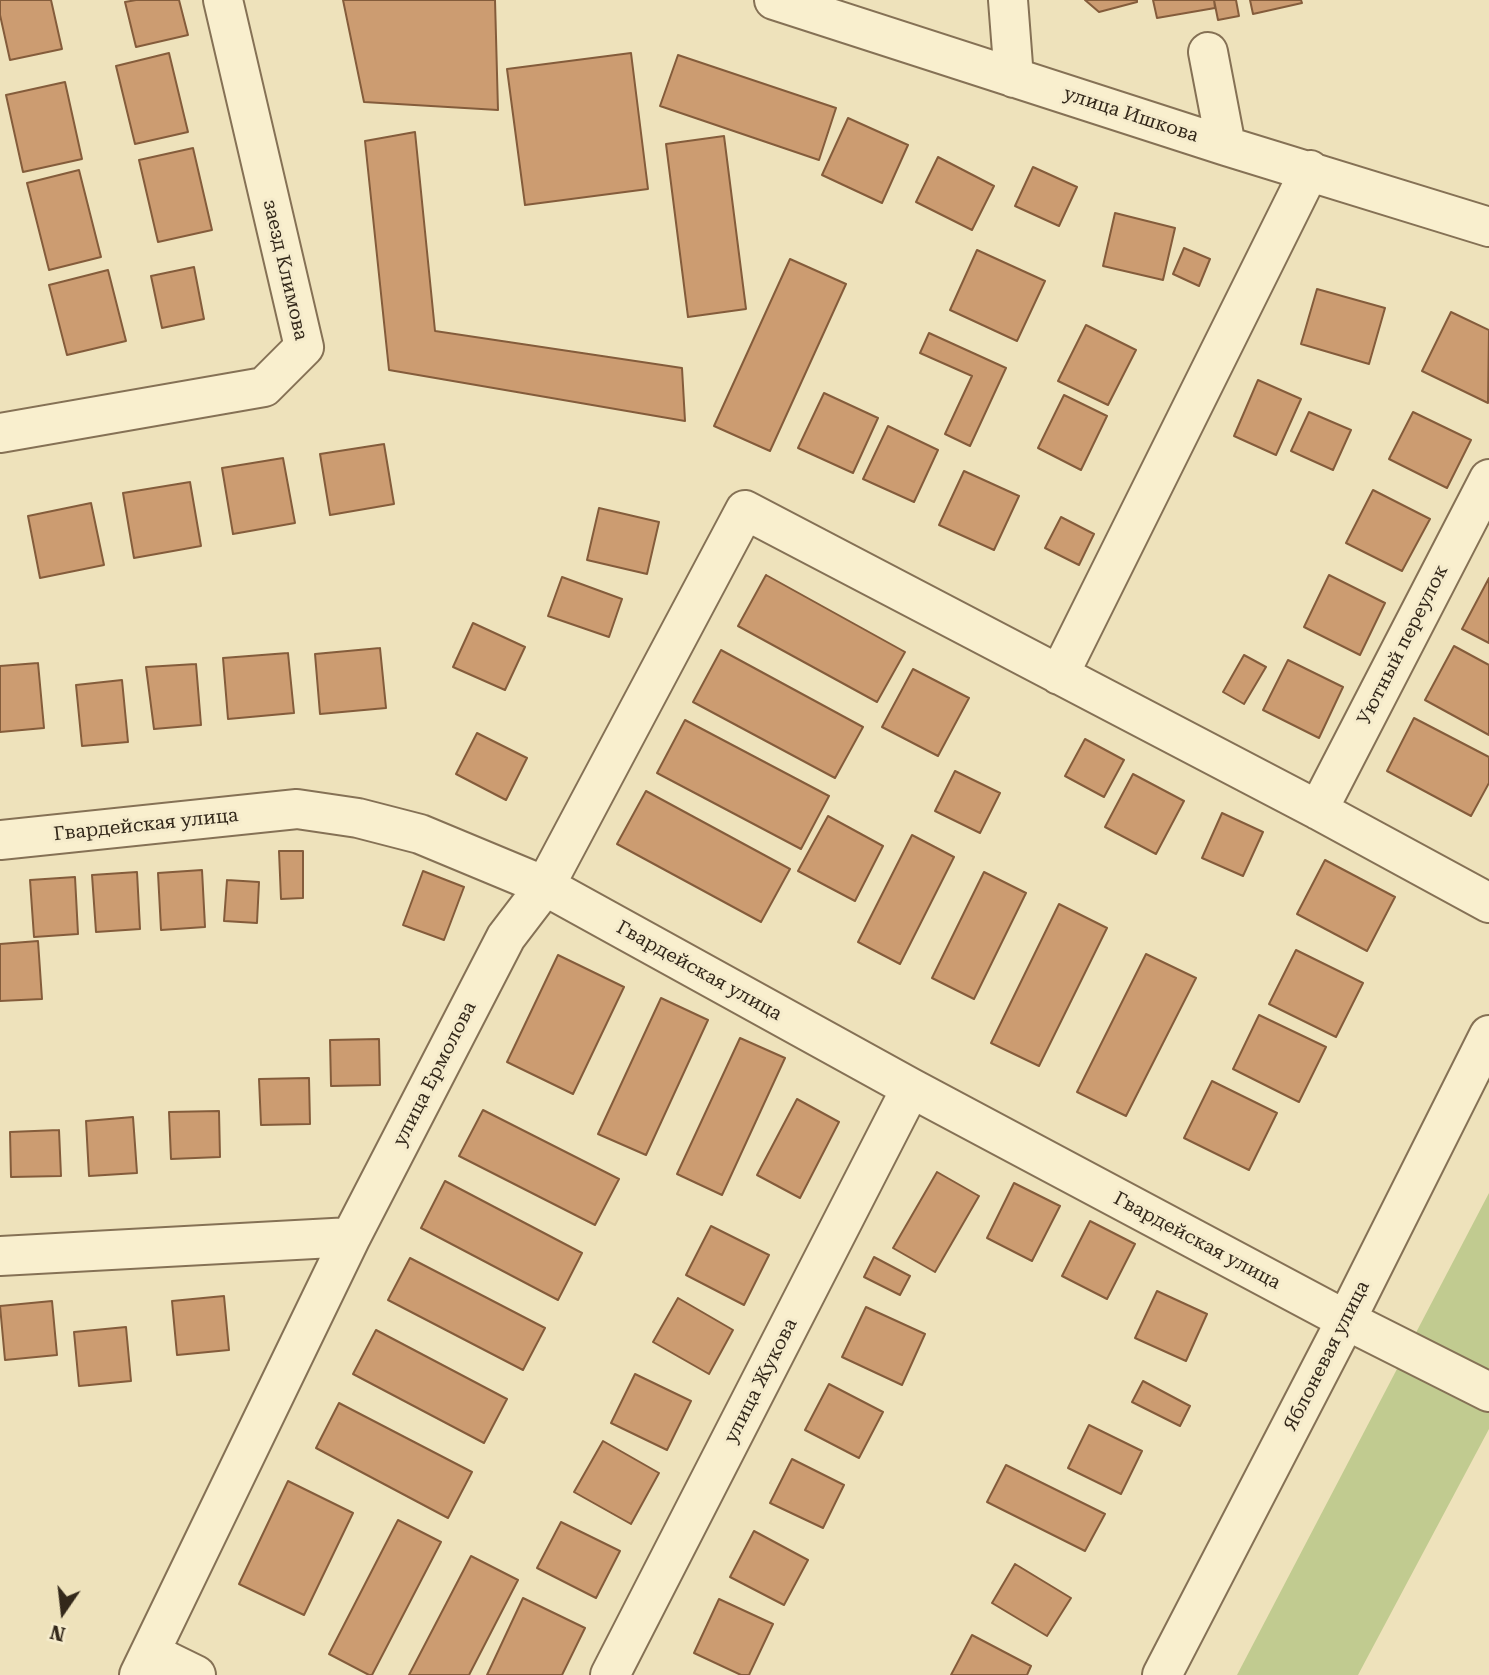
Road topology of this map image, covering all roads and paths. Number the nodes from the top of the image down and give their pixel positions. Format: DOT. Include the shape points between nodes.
graph roads {
  1 [pos="223,0"];
  2 [pos="774,0"];
  3 [pos="1008,0"];
  4 [pos="1208,52"];
  5 [pos="1014,78"];
  6 [pos="1226,146"];
  7 [pos="1310,170"];
  8 [pos="1489,227"];
  9 [pos="0,433"];
  10 [pos="1489,480"];
  11 [pos="1059,675"];
  12 [pos="1318,810"];
  13 [pos="0,840"];
  14 [pos="545,886"];
  15 [pos="1489,903"];
  16 [pos="1489,1035"];
  17 [pos="911,1088"];
  18 [pos="351,1237"];
  19 [pos="0,1256"];
  20 [pos="1346,1320"];
  21 [pos="1489,1392"];
  22 [pos="145,1664"];
  23 [pos="196,1675"];
  24 [pos="610,1675"];
  25 [pos="1162,1675"];
  1 -- 9 [label="street, заезд Климова" via="304,347 264,387"];
  2 -- 5 [label="street, улица Ишкова"];
  3 -- 5 [label="street"];
  4 -- 6 [label="street"];
  5 -- 6 [label="street, улица Ишкова"];
  6 -- 7 [label="street, улица Ишкова"];
  7 -- 8 [label="street, улица Ишкова"];
  7 -- 11 [label="street"];
  10 -- 12 [label="street, Уютный переулок"];
  11 -- 12 [label="street"];
  11 -- 14 [label="street, улица Ермолова" via="746,510"];
  12 -- 15 [label="street"];
  13 -- 14 [label="street, Гвардейская улица" via="297,809 420,834"];
  14 -- 17 [label="street, Гвардейская улица"];
  14 -- 18 [label="street, улица Ермолова" via="506,937"];
  16 -- 20 [label="street, Яблоневая улица"];
  17 -- 20 [label="street, Гвардейская улица"];
  17 -- 24 [label="street, улица Жукова"];
  18 -- 19 [label="street"];
  18 -- 22 [label="street, улица Ермолова"];
  20 -- 21 [label="street, Гвардейская улица"];
  20 -- 25 [label="street, Яблоневая улица"];
  22 -- 23 [label="street"];
}
